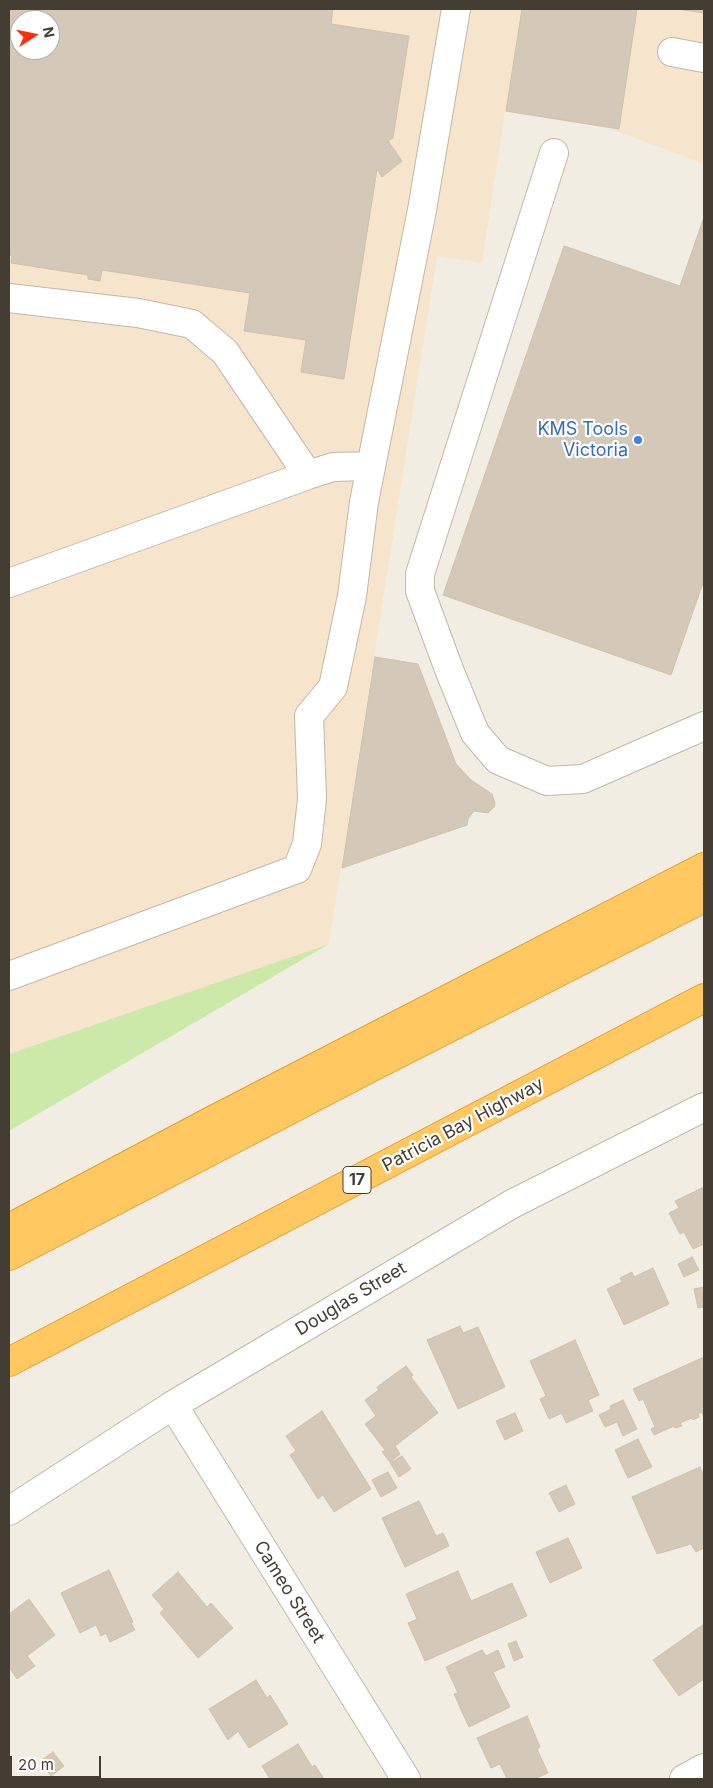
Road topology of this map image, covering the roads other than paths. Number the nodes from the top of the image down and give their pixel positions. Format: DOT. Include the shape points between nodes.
graph roads {
  1 [pos="456,9"];
  2 [pos="672,52"];
  3 [pos="704,58"];
  4 [pos="554,153"];
  5 [pos="9,298"];
  6 [pos="372,466"];
  7 [pos="308,474"];
  8 [pos="9,583"];
  9 [pos="704,726"];
  10 [pos="704,867"];
  11 [pos="704,898"];
  12 [pos="9,976"];
  13 [pos="704,998"];
  14 [pos="704,1107"];
  15 [pos="9,1228"];
  16 [pos="9,1256"];
  17 [pos="9,1362"];
  18 [pos="173,1405"];
  19 [pos="9,1511"];
  20 [pos="704,1768"];
  21 [pos="406,1779"];
  22 [pos="684,1779"];
  1 -- 6 [label="street" via="422,210"];
  2 -- 3 [label="street"];
  4 -- 9 [label="street" via="420,574 420,591 475,733 498,760 547,781 583,779"];
  5 -- 7 [label="street" via="138,313 192,324 225,352"];
  6 -- 7 [label="street" via="333,466"];
  6 -- 12 [label="street" via="352,596 333,687 309,716 312,799 307,844 296,869"];
  7 -- 8 [label="street"];
  10 -- 15 [label="highway"];
  11 -- 16 [label="highway" via="372,1066"];
  13 -- 17 [label="highway, Patricia Bay Highway / 17"];
  14 -- 18 [label="street, Douglas Street" via="512,1204"];
  18 -- 19 [label="street, Douglas Street"];
  18 -- 21 [label="street, Cameo Street"];
  20 -- 22 [label="street"];
}
